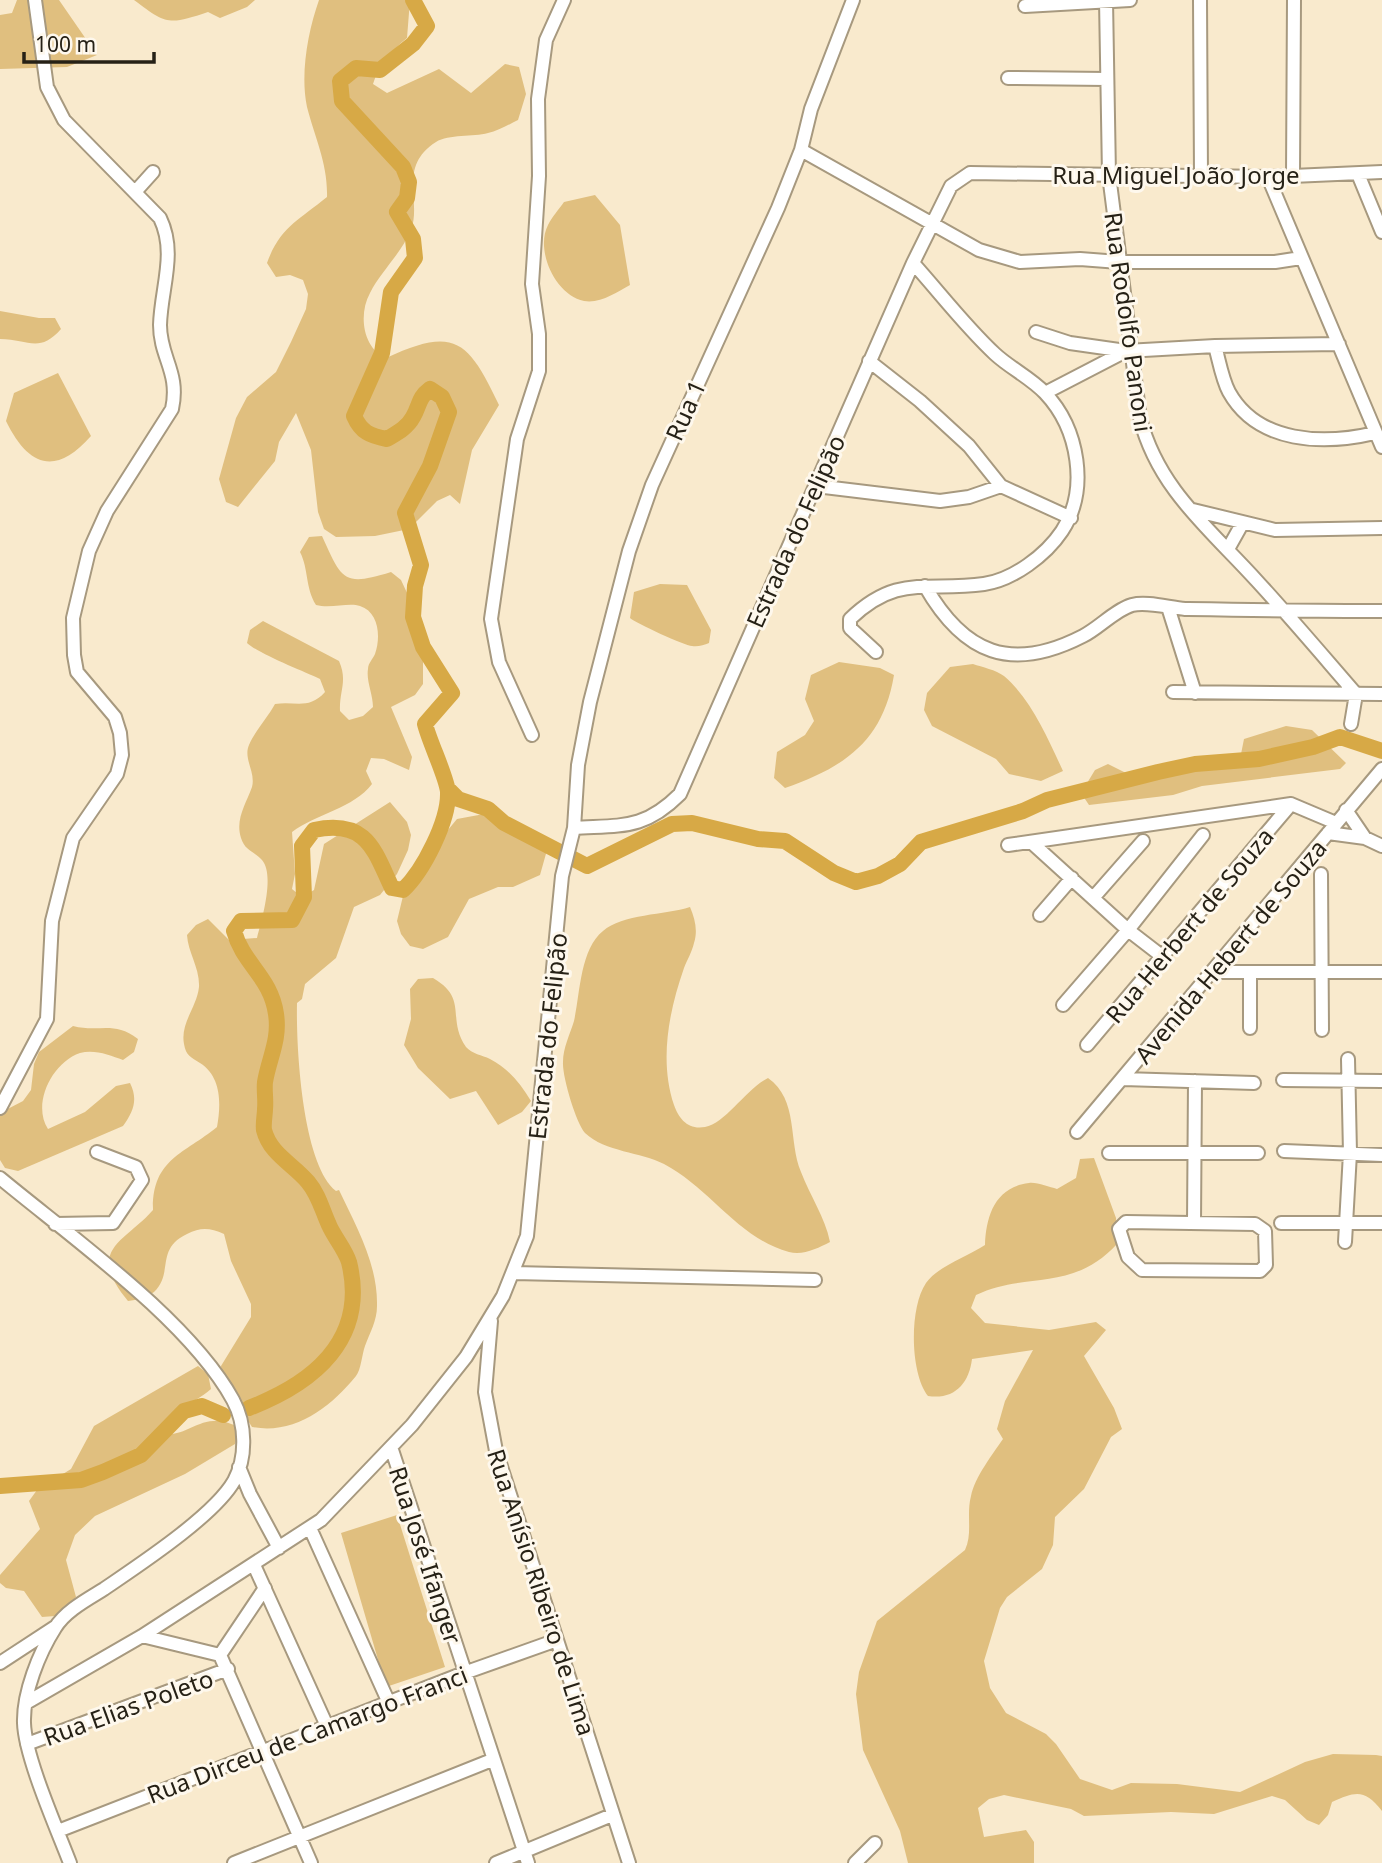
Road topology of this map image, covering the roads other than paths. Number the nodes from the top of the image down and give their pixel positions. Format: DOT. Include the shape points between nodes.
graph roads {
  1 [pos="35,0"];
  2 [pos="564,0"];
  3 [pos="853,0"];
  4 [pos="1130,0"];
  5 [pos="1200,0"];
  6 [pos="1294,0"];
  7 [pos="1106,2"];
  8 [pos="1025,6"];
  9 [pos="1008,78"];
  10 [pos="1107,79"];
  11 [pos="801,149"];
  12 [pos="153,172"];
  13 [pos="1382,172"];
  14 [pos="970,173"];
  15 [pos="1357,174"];
  16 [pos="1109,175"];
  17 [pos="1201,175"];
  18 [pos="1293,175"];
  19 [pos="1268,177"];
  20 [pos="135,192"];
  21 [pos="933,225"];
  22 [pos="1382,232"];
  23 [pos="1301,257"];
  24 [pos="1119,262"];
  25 [pos="913,263"];
  26 [pos="1035,332"];
  27 [pos="1339,344"];
  28 [pos="1215,346"];
  29 [pos="1130,351"];
  30 [pos="869,361"];
  31 [pos="1045,393"];
  32 [pos="1375,433"];
  33 [pos="1382,447"];
  34 [pos="1001,485"];
  35 [pos="816,486"];
  36 [pos="1190,509"];
  37 [pos="1071,518"];
  38 [pos="1242,524"];
  39 [pos="1382,528"];
  40 [pos="1228,548"];
  41 [pos="925,586"];
  42 [pos="1168,607"];
  43 [pos="1284,610"];
  44 [pos="1382,611"];
  45 [pos="876,652"];
  46 [pos="1173,692"];
  47 [pos="1195,693"];
  48 [pos="1356,694"];
  49 [pos="1382,694"];
  50 [pos="1351,724"];
  51 [pos="532,735"];
  52 [pos="1379,772"];
  53 [pos="1291,804"];
  54 [pos="1346,810"];
  55 [pos="1332,828"];
  56 [pos="573,832"];
  57 [pos="1203,835"];
  58 [pos="1366,838"];
  59 [pos="1143,841"];
  60 [pos="1031,842"];
  61 [pos="1008,845"];
  62 [pos="1382,846"];
  63 [pos="1321,874"];
  64 [pos="1072,878"];
  65 [pos="1093,898"];
  66 [pos="1040,915"];
  67 [pos="1128,930"];
  68 [pos="1163,957"];
  69 [pos="1320,971"];
  70 [pos="1212,972"];
  71 [pos="1382,972"];
  72 [pos="1250,974"];
  73 [pos="1063,1005"];
  74 [pos="1250,1028"];
  75 [pos="1322,1030"];
  76 [pos="1087,1045"];
  77 [pos="1348,1059"];
  78 [pos="1123,1079"];
  79 [pos="1283,1080"];
  80 [pos="1348,1080"];
  81 [pos="1195,1081"];
  82 [pos="1382,1081"];
  83 [pos="1254,1083"];
  84 [pos="0,1108"];
  85 [pos="1077,1132"];
  86 [pos="97,1152"];
  87 [pos="1194,1152"];
  88 [pos="1284,1152"];
  89 [pos="1109,1153"];
  90 [pos="1258,1153"];
  91 [pos="1350,1153"];
  92 [pos="1382,1155"];
  93 [pos="0,1178"];
  94 [pos="1194,1223"];
  95 [pos="1281,1223"];
  96 [pos="1382,1223"];
  97 [pos="55,1224"];
  98 [pos="1346,1224"];
  99 [pos="1345,1242"];
  100 [pos="514,1272"];
  101 [pos="816,1280"];
  102 [pos="491,1317"];
  103 [pos="391,1447"];
  104 [pos="239,1467"];
  105 [pos="310,1528"];
  106 [pos="279,1548"];
  107 [pos="254,1565"];
  108 [pos="265,1588"];
  109 [pos="55,1626"];
  110 [pos="142,1636"];
  111 [pos="557,1640"];
  112 [pos="220,1655"];
  113 [pos="0,1663"];
  114 [pos="228,1669"];
  115 [pos="464,1673"];
  116 [pos="26,1703"];
  117 [pos="390,1703"];
  118 [pos="327,1726"];
  119 [pos="27,1744"];
  120 [pos="263,1752"];
  121 [pos="492,1760"];
  122 [pos="612,1815"];
  123 [pos="58,1832"];
  124 [pos="300,1838"];
  125 [pos="875,1843"];
  126 [pos="526,1858"];
  127 [pos="70,1863"];
  128 [pos="234,1863"];
  129 [pos="311,1863"];
  130 [pos="496,1863"];
  131 [pos="629,1863"];
  132 [pos="855,1863"];
  1 -- 20 [label="street" via="47,87 64,120"];
  2 -- 51 [label="street" via="546,40 538,99 532,284 540,371 517,439 492,620 499,662"];
  3 -- 11 [label="street, Rua 1" via="811,109"];
  4 -- 7 [label="street"];
  5 -- 17 [label="street"];
  6 -- 18 [label="street"];
  7 -- 8 [label="street"];
  7 -- 10 [label="street, Rua Rodolfo Panoni"];
  9 -- 10 [label="street"];
  10 -- 16 [label="street, Rua Rodolfo Panoni"];
  11 -- 21 [label="street"];
  11 -- 56 [label="street, Rua 1" via="652,485 634,538 590,702 578,765"];
  12 -- 20 [label="street"];
  13 -- 15 [label="street, Rua Miguel João Jorge"];
  14 -- 16 [label="street, Rua Miguel João Jorge"];
  14 -- 21 [label="street, Estrada do Felipão" via="951,186"];
  15 -- 18 [label="street, Rua Miguel João Jorge"];
  15 -- 22 [label="street"];
  16 -- 17 [label="street, Rua Miguel João Jorge"];
  16 -- 24 [label="street, Rua Rodolfo Panoni"];
  17 -- 19 [label="street, Rua Miguel João Jorge"];
  18 -- 19 [label="street, Rua Miguel João Jorge"];
  19 -- 23 [label="street"];
  20 -- 84 [label="street" via="167,232 168,275 160,324 176,391 167,419 107,511 89,551 74,618 74,655 77,672 115,717 122,755 117,774 73,838 52,921 47,1019"];
  21 -- 24 [label="street" via="983,252 1020,262"];
  21 -- 25 [label="street, Estrada do Felipão"];
  23 -- 24 [label="street" via="1275,262"];
  23 -- 27 [label="street"];
  24 -- 29 [label="street, Rua Rodolfo Panoni"];
  25 -- 30 [label="street, Estrada do Felipão"];
  25 -- 31 [label="street" via="995,354"];
  26 -- 29 [label="street" via="1070,343"];
  27 -- 28 [label="street"];
  27 -- 32 [label="street"];
  28 -- 29 [label="street"];
  28 -- 32 [label="street" via="1228,391 1245,414 1264,428 1330,441"];
  29 -- 31 [label="street"];
  29 -- 36 [label="street, Rua Rodolfo Panoni" via="1148,448"];
  30 -- 34 [label="street" via="969,446"];
  30 -- 35 [label="street, Estrada do Felipão"];
  31 -- 37 [label="street" via="1068,428 1076,451"];
  32 -- 33 [label="street"];
  34 -- 35 [label="street" via="940,501"];
  34 -- 37 [label="street"];
  35 -- 56 [label="street, Estrada do Felipão" via="680,794 659,814 629,824"];
  36 -- 38 [label="street"];
  36 -- 40 [label="street, Rua Rodolfo Panoni"];
  37 -- 41 [label="street" via="1034,561 1005,576 985,584"];
  38 -- 39 [label="street" via="1276,530"];
  38 -- 40 [label="street"];
  40 -- 43 [label="street, Rua Rodolfo Panoni"];
  41 -- 42 [label="street" via="940,613 962,636 1023,657 1080,638 1133,605"];
  41 -- 45 [label="street" via="902,586 876,598 850,619 850,628"];
  42 -- 43 [label="street"];
  42 -- 47 [label="street"];
  43 -- 44 [label="street"];
  43 -- 48 [label="street, Rua Rodolfo Panoni"];
  46 -- 47 [label="street"];
  47 -- 48 [label="street"];
  48 -- 49 [label="street"];
  48 -- 50 [label="street"];
  52 -- 54 [label="street, Avenida Hebert de Souza"];
  53 -- 55 [label="street"];
  53 -- 60 [label="street"];
  53 -- 68 [label="street, Rua Herbert de Souza"];
  54 -- 55 [label="street, Avenida Hebert de Souza"];
  54 -- 58 [label="street"];
  55 -- 58 [label="street"];
  55 -- 70 [label="street, Avenida Hebert de Souza"];
  56 -- 100 [label="street, Estrada do Felipão" via="562,876 527,1236"];
  57 -- 67 [label="street"];
  58 -- 62 [label="street"];
  59 -- 65 [label="street"];
  60 -- 61 [label="street"];
  60 -- 64 [label="street"];
  63 -- 69 [label="street"];
  64 -- 65 [label="street"];
  64 -- 66 [label="street"];
  65 -- 67 [label="street"];
  67 -- 68 [label="street"];
  67 -- 73 [label="street"];
  68 -- 76 [label="street, Rua Herbert de Souza"];
  69 -- 71 [label="street"];
  69 -- 72 [label="street"];
  69 -- 75 [label="street"];
  70 -- 72 [label="street"];
  70 -- 78 [label="street, Avenida Hebert de Souza"];
  72 -- 74 [label="street"];
  77 -- 80 [label="street"];
  78 -- 81 [label="street"];
  78 -- 85 [label="street, Avenida Hebert de Souza"];
  79 -- 80 [label="street"];
  80 -- 82 [label="street"];
  80 -- 91 [label="street"];
  81 -- 83 [label="street"];
  81 -- 87 [label="street"];
  86 -- 97 [label="street" via="136,1167 142,1180 113,1223"];
  87 -- 89 [label="street"];
  87 -- 90 [label="street"];
  87 -- 94 [label="street"];
  88 -- 91 [label="street"];
  91 -- 92 [label="street"];
  91 -- 98 [label="street"];
  93 -- 97 [label="street"];
  94 -- 94 [label="street" via="1126,1222 1119,1229 1128,1257 1142,1270 1265,1269 1262,1227"];
  95 -- 98 [label="street"];
  96 -- 98 [label="street"];
  97 -- 104 [label="street" via="185,1336 212,1369 240,1418"];
  98 -- 99 [label="street"];
  100 -- 101 [label="street"];
  100 -- 102 [label="street, Estrada do Felipão"];
  102 -- 103 [label="street" via="440,1392"];
  102 -- 111 [label="street, Rua Anísio Ribeiro de Lima" via="486,1411"];
  103 -- 105 [label="street"];
  103 -- 115 [label="street, Rua José Ifanger"];
  104 -- 106 [label="street"];
  104 -- 109 [label="street" via="221,1498 162,1548"];
  105 -- 106 [label="street"];
  105 -- 117 [label="street"];
  106 -- 107 [label="street"];
  107 -- 108 [label="street"];
  107 -- 110 [label="street"];
  108 -- 112 [label="street"];
  108 -- 118 [label="street"];
  109 -- 113 [label="street"];
  109 -- 116 [label="street"];
  110 -- 112 [label="street"];
  110 -- 116 [label="street"];
  111 -- 115 [label="street, Rua Dirceu de Camargo Franci"];
  111 -- 122 [label="street, Rua Anísio Ribeiro de Lima"];
  112 -- 114 [label="street, Rua Elias Poleto"];
  114 -- 119 [label="street, Rua Elias Poleto"];
  114 -- 120 [label="street, Rua Elias Poleto"];
  115 -- 117 [label="street, Rua Dirceu de Camargo Franci"];
  115 -- 121 [label="street, Rua José Ifanger"];
  116 -- 119 [label="street"];
  117 -- 118 [label="street, Rua Dirceu de Camargo Franci"];
  118 -- 120 [label="street, Rua Dirceu de Camargo Franci"];
  119 -- 123 [label="street"];
  120 -- 123 [label="street, Rua Dirceu de Camargo Franci"];
  120 -- 124 [label="street, Rua Elias Poleto"];
  121 -- 124 [label="street"];
  121 -- 126 [label="street, Rua José Ifanger"];
  122 -- 126 [label="street"];
  122 -- 131 [label="street, Rua Anísio Ribeiro de Lima"];
  123 -- 127 [label="street"];
  124 -- 128 [label="street"];
  124 -- 129 [label="street, Rua Elias Poleto"];
  125 -- 132 [label="street"];
  126 -- 130 [label="street"];
}
